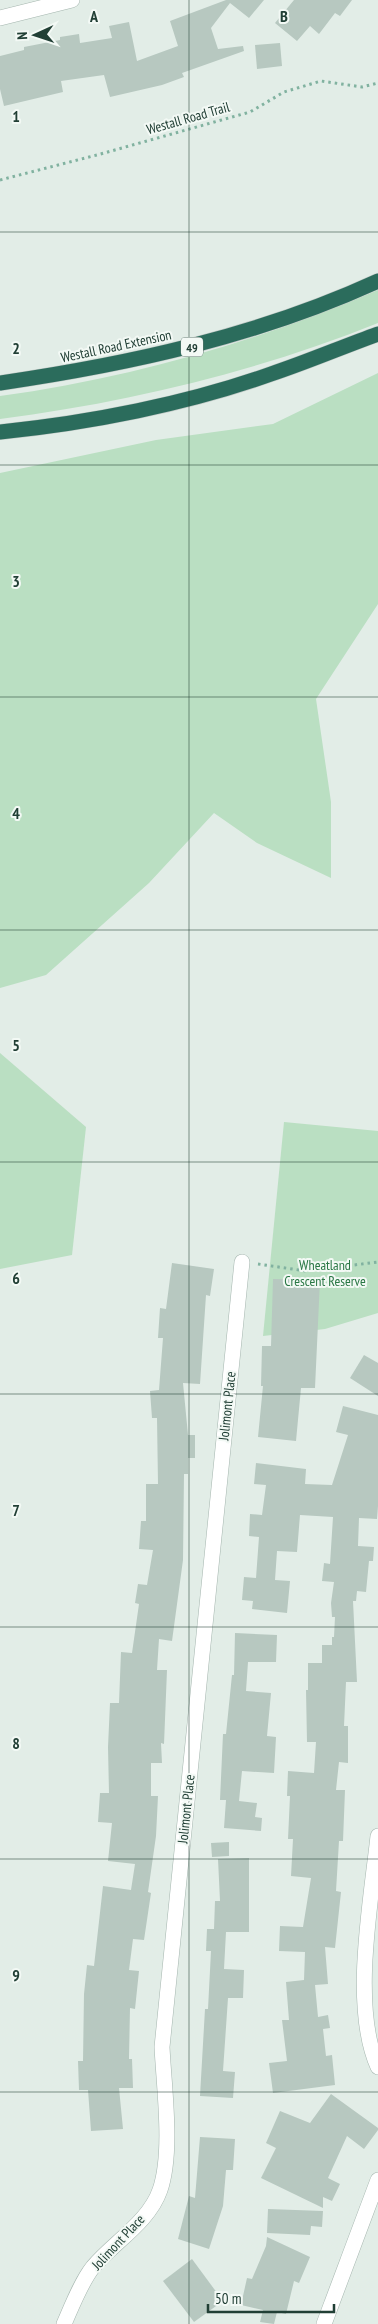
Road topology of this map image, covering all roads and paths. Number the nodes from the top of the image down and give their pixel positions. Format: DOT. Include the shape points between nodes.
graph roads {
  1 [pos="72,0"];
  2 [pos="0,18"];
  3 [pos="378,83"];
  4 [pos="0,180"];
  5 [pos="378,281"];
  6 [pos="378,334"];
  7 [pos="0,383"];
  8 [pos="1,432"];
  9 [pos="242,1262"];
  10 [pos="378,1262"];
  11 [pos="378,1836"];
  12 [pos="378,2067"];
  13 [pos="378,2180"];
  14 [pos="64,2324"];
  15 [pos="324,2324"];
  1 -- 2 [label="street"];
  3 -- 4 [label="path, Westall Road Trail" via="362,87 321,81 284,92 250,112"];
  5 -- 7 [label="highway, Westall Road Extension / 49" via="300,313 191,347"];
  6 -- 8 [label="highway" via="270,375 179,400 123,414"];
  9 -- 10 [label="path" via="306,1271"];
  9 -- 14 [label="street, Jolimont Place" via="162,2046 167,2161 160,2192 141,2221 92,2269"];
  11 -- 12 [label="street" via="364,1973 370,2043"];
  13 -- 15 [label="street"];
}
